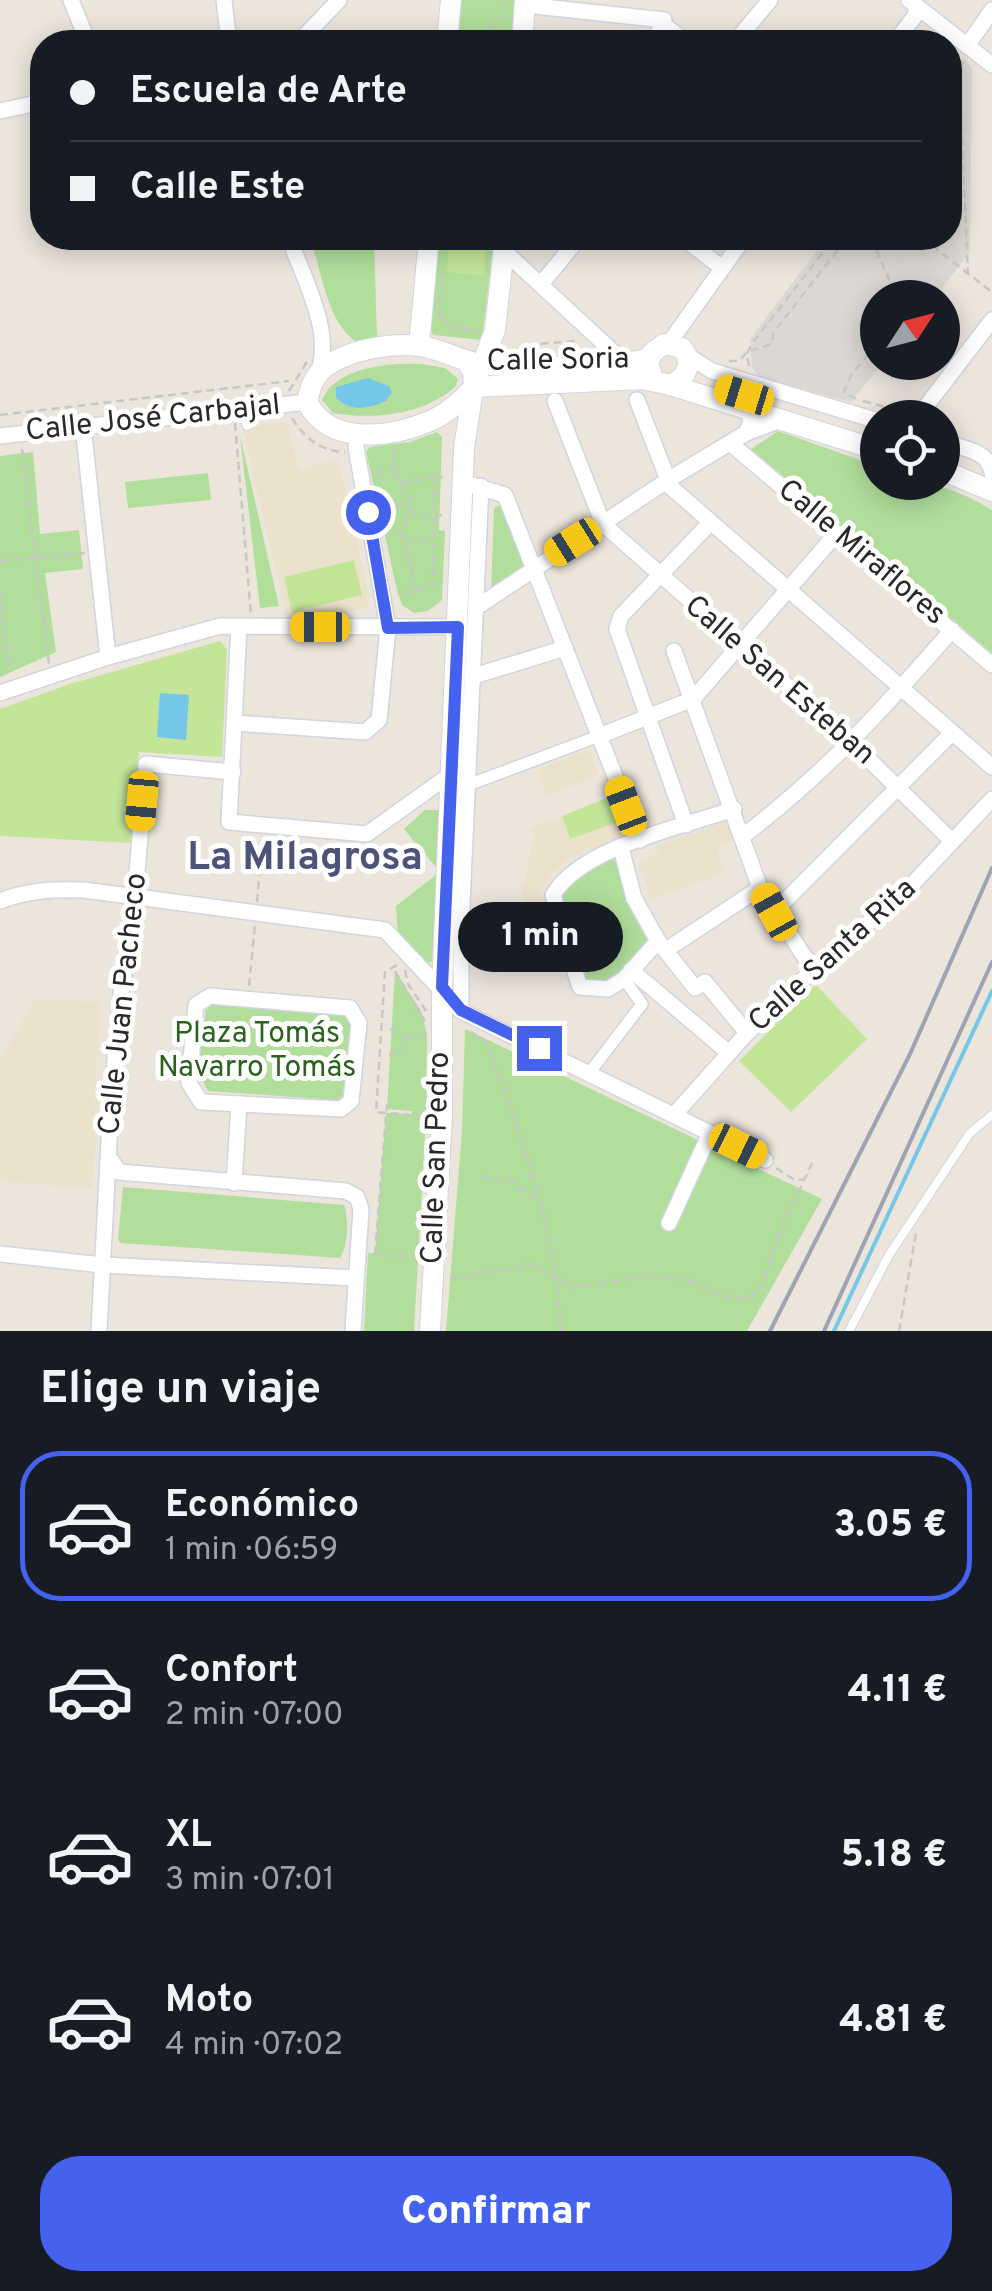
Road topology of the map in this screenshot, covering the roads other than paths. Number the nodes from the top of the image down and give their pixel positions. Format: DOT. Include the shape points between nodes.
graph roads {
  1 [pos="71,0"];
  2 [pos="224,0"];
  3 [pos="339,0"];
  4 [pos="451,0"];
  5 [pos="666,0"];
  6 [pos="770,0"];
  7 [pos="518,2"];
  8 [pos="913,3"];
  9 [pos="992,10"];
  10 [pos="664,22"];
  11 [pos="83,30"];
  12 [pos="227,30"];
  13 [pos="310,30"];
  14 [pos="448,30"];
  15 [pos="521,30"];
  16 [pos="659,30"];
  17 [pos="673,30"];
  18 [pos="745,30"];
  19 [pos="904,30"];
  20 [pos="947,30"];
  21 [pos="962,42"];
  22 [pos="970,48"];
  23 [pos="992,65"];
  24 [pos="30,105"];
  25 [pos="0,111"];
  26 [pos="297,250"];
  27 [pos="428,250"];
  28 [pos="503,250"];
  29 [pos="510,250"];
  30 [pos="569,250"];
  31 [pos="698,250"];
  32 [pos="734,250"];
  33 [pos="720,267"];
  34 [pos="542,284"];
  35 [pos="992,320"];
  36 [pos="318,321"];
  37 [pos="419,346"];
  38 [pos="356,352"];
  39 [pos="681,355"];
  40 [pos="650,358"];
  41 [pos="624,362"];
  42 [pos="317,377"];
  43 [pos="474,377"];
  44 [pos="662,383"];
  45 [pos="636,400"];
  46 [pos="925,400"];
  47 [pos="556,401"];
  48 [pos="307,402"];
  49 [pos="748,410"];
  50 [pos="442,415"];
  51 [pos="238,416"];
  52 [pos="860,416"];
  53 [pos="781,420"];
  54 [pos="83,426"];
  55 [pos="247,426"];
  56 [pos="860,430"];
  57 [pos="746,433"];
  58 [pos="0,436"];
  59 [pos="354,437"];
  60 [pos="730,442"];
  61 [pos="860,444"];
  62 [pos="464,446"];
  63 [pos="960,447"];
  64 [pos="960,463"];
  65 [pos="992,474"];
  66 [pos="960,478"];
  67 [pos="667,481"];
  68 [pos="462,482"];
  69 [pos="992,491"];
  70 [pos="603,524"];
  71 [pos="710,524"];
  72 [pos="837,533"];
  73 [pos="534,567"];
  74 [pos="660,576"];
  75 [pos="787,591"];
  76 [pos="477,607"];
  77 [pos="246,626"];
  78 [pos="458,627"];
  79 [pos="388,628"];
  80 [pos="952,630"];
  81 [pos="740,647"];
  82 [pos="566,648"];
  83 [pos="674,651"];
  84 [pos="108,656"];
  85 [pos="992,665"];
  86 [pos="474,676"];
  87 [pos="901,688"];
  88 [pos="6,691"];
  89 [pos="692,699"];
  90 [pos="648,717"];
  91 [pos="236,723"];
  92 [pos="952,732"];
  93 [pos="599,736"];
  94 [pos="852,744"];
  95 [pos="992,767"];
  96 [pos="232,772"];
  97 [pos="460,779"];
  98 [pos="898,788"];
  99 [pos="992,799"];
  100 [pos="734,809"];
  101 [pos="686,825"];
  102 [pos="743,836"];
  103 [pos="640,840"];
  104 [pos="952,841"];
  105 [pos="621,848"];
  106 [pos="760,888"];
  107 [pos="135,897"];
  108 [pos="0,901"];
  109 [pos="774,912"];
  110 [pos="533,931"];
  111 [pos="662,946"];
  112 [pos="569,954"];
  113 [pos="813,970"];
  114 [pos="627,974"];
  115 [pos="442,987"];
  116 [pos="461,1010"];
  117 [pos="442,1026"];
  118 [pos="747,1033"];
  119 [pos="729,1054"];
  120 [pos="590,1072"];
  121 [pos="239,1104"];
  122 [pos="675,1114"];
  123 [pos="992,1114"];
  124 [pos="710,1133"];
  125 [pos="109,1157"];
  126 [pos="765,1160"];
  127 [pos="234,1182"];
  128 [pos="669,1223"];
  129 [pos="0,1254"];
  130 [pos="102,1265"];
  131 [pos="355,1278"];
  132 [pos="98,1331"];
  133 [pos="353,1331"];
  134 [pos="430,1331"];
  135 [pos="849,1331"];
  1 -- 11 [label="street"];
  2 -- 12 [label="street"];
  3 -- 13 [label="street"];
  4 -- 14 [label="main road"];
  5 -- 10 [label="street"];
  6 -- 18 [label="street"];
  7 -- 10 [label="street"];
  7 -- 15 [label="main road"];
  8 -- 19 [label="street" via="915,16"];
  8 -- 20 [label="street"];
  9 -- 22 [label="street"];
  10 -- 16 [label="street"];
  10 -- 17 [label="street"];
  21 -- 22 [label="street"];
  22 -- 23 [label="street"];
  24 -- 25 [label="street"];
  26 -- 36 [label="street"];
  27 -- 37 [label="main road"];
  28 -- 43 [label="main road, Calle San Pedro" via="497,317"];
  29 -- 34 [label="street"];
  30 -- 34 [label="street"];
  31 -- 33 [label="street"];
  32 -- 33 [label="street"];
  33 -- 39 [label="street"];
  34 -- 41 [label="street"];
  35 -- 46 [label="street"];
  36 -- 38 [label="street" via="337,346"];
  36 -- 42 [label="street"];
  37 -- 38 [label="main road"];
  37 -- 43 [label="main road"];
  38 -- 42 [label="main road"];
  39 -- 40 [label="main road" via="658,347"];
  39 -- 44 [label="main road" via="684,377"];
  39 -- 52 [label="street" via="712,371"];
  39 -- 56 [label="main road" via="698,380"];
  40 -- 41 [label="main road, Calle Soria"];
  40 -- 44 [label="main road"];
  41 -- 43 [label="main road, Calle Soria"];
  42 -- 48 [label="main road"];
  43 -- 44 [label="main road, Calle Soria"];
  43 -- 50 [label="main road"];
  43 -- 62 [label="main road, Calle San Pedro"];
  44 -- 49 [label="main road"];
  45 -- 67 [label="street"];
  47 -- 70 [label="street"];
  48 -- 51 [label="street, Calle José Carbajal"];
  48 -- 59 [label="main road" via="331,430"];
  49 -- 53 [label="main road"];
  49 -- 57 [label="street"];
  50 -- 59 [label="main road"];
  50 -- 62 [label="main road" via="456,426"];
  51 -- 54 [label="street, Calle José Carbajal"];
  51 -- 55 [label="lane"];
  53 -- 57 [label="street"];
  53 -- 61 [label="main road"];
  54 -- 58 [label="street, Calle José Carbajal"];
  54 -- 84 [label="street"];
  57 -- 60 [label="street"];
  59 -- 79 [label="street"];
  60 -- 67 [label="street"];
  60 -- 72 [label="street, Calle Miraflores"];
  62 -- 68 [label="main road, Calle San Pedro"];
  63 -- 65 [label="street" via="982,454"];
  64 -- 65 [label="main road"];
  66 -- 69 [label="main road"];
  67 -- 70 [label="street"];
  67 -- 71 [label="street"];
  68 -- 73 [label="street" via="505,495"];
  68 -- 76 [label="street, Calle San Pedro"];
  68 -- 78 [label="main road, Calle San Pedro"];
  70 -- 73 [label="street"];
  70 -- 74 [label="street, Calle San Esteban"];
  71 -- 74 [label="street"];
  71 -- 75 [label="street"];
  72 -- 75 [label="street"];
  72 -- 80 [label="street, Calle Miraflores"];
  73 -- 76 [label="street"];
  73 -- 82 [label="street"];
  74 -- 81 [label="street, Calle San Esteban"];
  74 -- 90 [label="street" via="621,616 618,633"];
  75 -- 81 [label="street"];
  75 -- 87 [label="street"];
  76 -- 86 [label="street, Calle San Pedro"];
  77 -- 79 [label="street"];
  77 -- 84 [label="street" via="220,626"];
  77 -- 91 [label="street"];
  78 -- 79 [label="street"];
  78 -- 97 [label="main road, Calle San Pedro"];
  79 -- 91 [label="street" via="379,720 366,732"];
  80 -- 85 [label="street, Calle Miraflores"];
  80 -- 87 [label="street"];
  81 -- 89 [label="street"];
  81 -- 94 [label="street, Calle San Esteban"];
  82 -- 86 [label="street"];
  82 -- 93 [label="street"];
  83 -- 89 [label="street"];
  84 -- 88 [label="street"];
  86 -- 97 [label="street, Calle San Pedro"];
  87 -- 92 [label="street"];
  87 -- 94 [label="street"];
  89 -- 90 [label="street"];
  89 -- 100 [label="street"];
  90 -- 93 [label="street"];
  90 -- 101 [label="street"];
  91 -- 96 [label="street"];
  92 -- 95 [label="street"];
  92 -- 98 [label="street"];
  93 -- 97 [label="street"];
  93 -- 103 [label="street"];
  94 -- 98 [label="street, Calle San Esteban"];
  94 -- 102 [label="street"];
  96 -- 97 [label="street" via="229,822 368,834"];
  96 -- 107 [label="street, Calle Juan Pacheco" via="146,764"];
  97 -- 115 [label="main road, Calle San Pedro"];
  97 -- 116 [label="street, Calle San Pedro"];
  98 -- 104 [label="street, Calle San Esteban"];
  98 -- 109 [label="street"];
  99 -- 104 [label="street, Calle Santa Rita"];
  100 -- 101 [label="street"];
  100 -- 102 [label="street"];
  101 -- 103 [label="street"];
  102 -- 106 [label="street"];
  103 -- 105 [label="street"];
  104 -- 113 [label="street, Calle Santa Rita" via="908,889"];
  105 -- 111 [label="street" via="634,898"];
  105 -- 112 [label="street" via="575,868 553,895"];
  106 -- 109 [label="street"];
  106 -- 111 [label="street"];
  107 -- 108 [label="street" via="53,888"];
  107 -- 115 [label="street" via="384,930"];
  107 -- 125 [label="street, Calle Juan Pacheco"];
  109 -- 113 [label="street"];
  110 -- 112 [label="street" via="534,962"];
  111 -- 114 [label="street"];
  111 -- 118 [label="street" via="695,988 705,982"];
  112 -- 114 [label="street" via="580,987 608,989"];
  113 -- 118 [label="street, Calle Santa Rita"];
  114 -- 119 [label="street"];
  114 -- 120 [label="street" via="642,1004"];
  115 -- 116 [label="street"];
  115 -- 117 [label="main road, Calle San Pedro"];
  116 -- 117 [label="street"];
  116 -- 120 [label="street"];
  117 -- 134 [label="main road, Calle San Pedro"];
  118 -- 119 [label="street, Calle Santa Rita"];
  119 -- 122 [label="street, Calle Santa Rita"];
  120 -- 122 [label="street"];
  121 -- 121 [label="street" via="201,1102 189,1083 196,1005 210,996 350,1008 360,1022 351,1101 341,1109"];
  121 -- 127 [label="street"];
  122 -- 124 [label="street"];
  123 -- 135 [label="lane" via="970,1133"];
  124 -- 126 [label="street"];
  124 -- 128 [label="street"];
  125 -- 127 [label="street" via="120,1172"];
  125 -- 130 [label="street, Calle Juan Pacheco"];
  127 -- 131 [label="street" via="346,1190 357,1197"];
  129 -- 130 [label="street"];
  130 -- 131 [label="street"];
  130 -- 132 [label="street, Calle Juan Pacheco"];
  131 -- 133 [label="street"];
}
